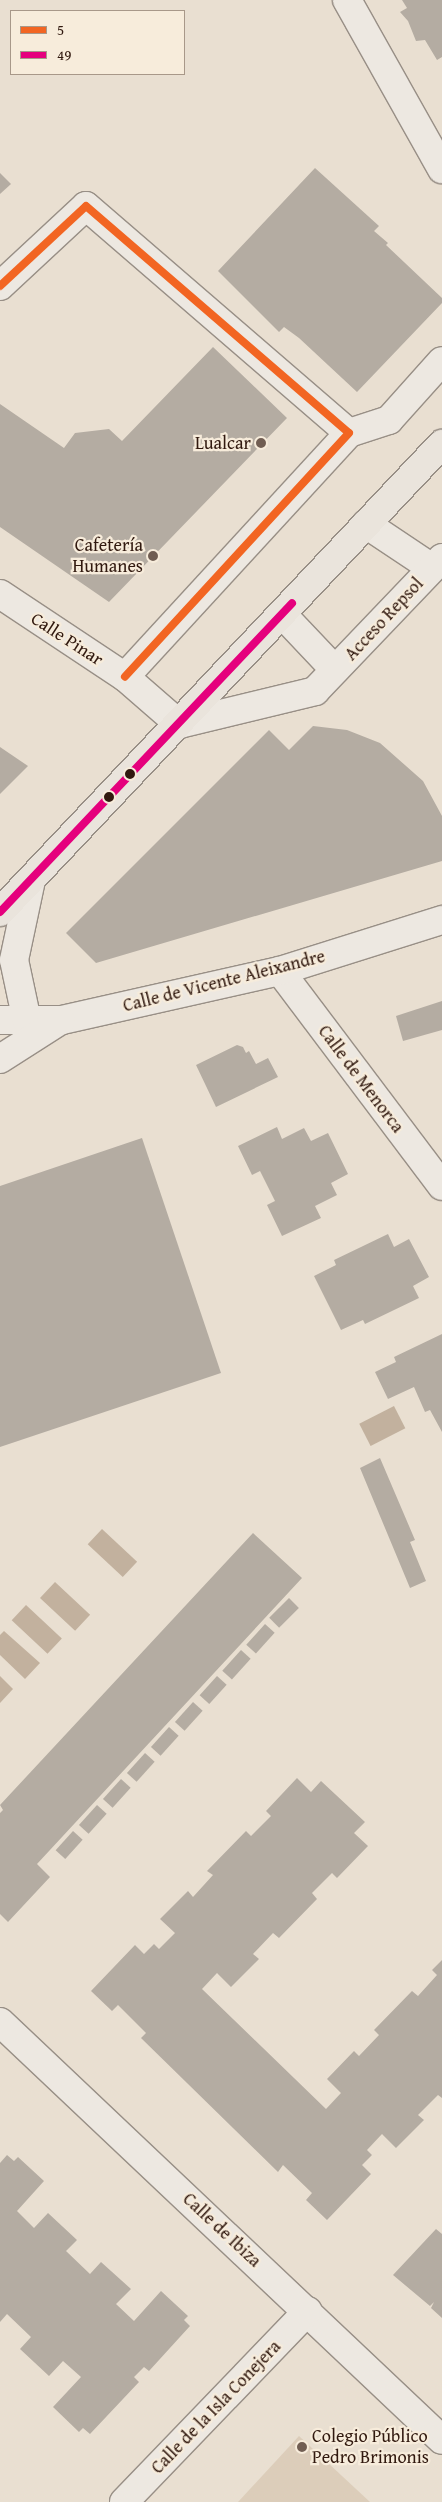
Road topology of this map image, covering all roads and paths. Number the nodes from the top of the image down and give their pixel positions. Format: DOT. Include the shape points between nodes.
graph roads {
  1 [pos="347,0"];
  2 [pos="442,169"];
  3 [pos="0,286"];
  4 [pos="442,362"];
  5 [pos="349,433"];
  6 [pos="442,444"];
  7 [pos="366,524"];
  8 [pos="437,563"];
  9 [pos="0,594"];
  10 [pos="282,614"];
  11 [pos="335,670"];
  12 [pos="125,677"];
  13 [pos="179,724"];
  14 [pos="31,880"];
  15 [pos="0,912"];
  16 [pos="442,920"];
  17 [pos="280,971"];
  18 [pos="0,1020"];
  19 [pos="62,1020"];
  20 [pos="27,1021"];
  21 [pos="0,1059"];
  22 [pos="442,1186"];
  23 [pos="0,2022"];
  24 [pos="308,2311"];
  25 [pos="442,2440"];
  26 [pos="124,2502"];
  1 -- 2 [label="street"];
  3 -- 5 [label="street" via="86,206"];
  4 -- 5 [label="street" via="389,420"];
  5 -- 12 [label="street"];
  6 -- 7 [label="main road"];
  7 -- 8 [label="street, Acceso Repsol"];
  7 -- 10 [label="main road"];
  8 -- 11 [label="street, Acceso Repsol"];
  9 -- 12 [label="street, Calle Pinar"];
  10 -- 11 [label="street, Acceso Repsol"];
  10 -- 13 [label="main road"];
  11 -- 13 [label="street, Acceso Repsol" via="315,691"];
  12 -- 13 [label="street, Calle Pinar"];
  13 -- 14 [label="main road"];
  14 -- 15 [label="main road"];
  14 -- 20 [label="street" via="14,960"];
  16 -- 17 [label="street, Calle de Vicente Aleixandre"];
  17 -- 19 [label="street, Calle de Vicente Aleixandre"];
  17 -- 22 [label="street, Calle de Menorca"];
  18 -- 20 [label="street, Calle de Vicente Aleixandre"];
  19 -- 20 [label="street, Calle de Vicente Aleixandre"];
  19 -- 21 [label="street, Calle de Vicente Aleixandre"];
  23 -- 24 [label="street, Calle de Ibiza"];
  24 -- 25 [label="street, Calle de Ibiza"];
  24 -- 26 [label="street, Calle de la Isla Conejera"];
}
